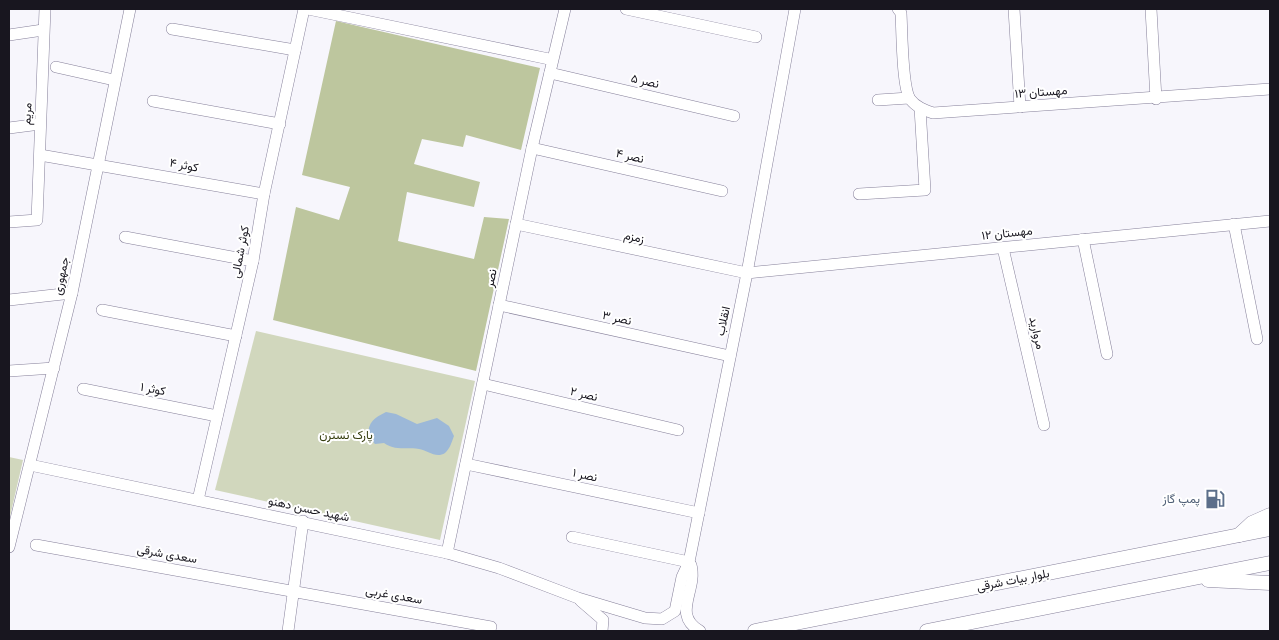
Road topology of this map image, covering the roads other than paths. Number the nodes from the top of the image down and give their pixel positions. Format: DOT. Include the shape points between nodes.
graph roads {
  1 [pos="45,9"];
  2 [pos="130,9"];
  3 [pos="306,9"];
  4 [pos="565,9"];
  5 [pos="626,9"];
  6 [pos="795,9"];
  7 [pos="898,9"];
  8 [pos="1014,9"];
  9 [pos="1151,9"];
  10 [pos="172,29"];
  11 [pos="44,30"];
  12 [pos="9,35"];
  13 [pos="756,37"];
  14 [pos="295,50"];
  15 [pos="549,59"];
  16 [pos="56,67"];
  17 [pos="550,74"];
  18 [pos="114,80"];
  19 [pos="1270,89"];
  20 [pos="909,98"];
  21 [pos="1156,98"];
  22 [pos="878,100"];
  23 [pos="153,101"];
  24 [pos="1020,107"];
  25 [pos="920,108"];
  26 [pos="734,116"];
  27 [pos="40,124"];
  28 [pos="280,124"];
  29 [pos="9,128"];
  30 [pos="532,148"];
  31 [pos="40,155"];
  32 [pos="98,163"];
  33 [pos="722,191"];
  34 [pos="264,194"];
  35 [pos="859,194"];
  36 [pos="1270,221"];
  37 [pos="9,222"];
  38 [pos="516,224"];
  39 [pos="1234,224"];
  40 [pos="125,237"];
  41 [pos="1083,240"];
  42 [pos="1003,248"];
  43 [pos="253,261"];
  44 [pos="746,273"];
  45 [pos="72,293"];
  46 [pos="9,300"];
  47 [pos="499,306"];
  48 [pos="102,310"];
  49 [pos="236,336"];
  50 [pos="1257,339"];
  51 [pos="1107,354"];
  52 [pos="730,356"];
  53 [pos="54,368"];
  54 [pos="9,371"];
  55 [pos="483,384"];
  56 [pos="83,389"];
  57 [pos="217,416"];
  58 [pos="1044,425"];
  59 [pos="678,430"];
  60 [pos="466,464"];
  61 [pos="30,465"];
  62 [pos="198,500"];
  63 [pos="699,513"];
  64 [pos="1270,515"];
  65 [pos="303,521"];
  66 [pos="1270,529"];
  67 [pos="1239,534"];
  68 [pos="572,537"];
  69 [pos="36,545"];
  70 [pos="9,547"];
  71 [pos="447,553"];
  72 [pos="689,562"];
  73 [pos="1270,563"];
  74 [pos="1180,580"];
  75 [pos="1270,583"];
  76 [pos="292,591"];
  77 [pos="578,598"];
  78 [pos="491,627"];
  79 [pos="288,631"];
  80 [pos="602,631"];
  81 [pos="700,631"];
  82 [pos="755,631"];
  83 [pos="927,631"];
  1 -- 11 [label="street, مریم"];
  2 -- 18 [label="street, جمهوری"];
  3 -- 14 [label="street, کوثر شمالی"];
  3 -- 15 [label="street"];
  4 -- 17 [label="street, نصر"];
  5 -- 13 [label="street"];
  6 -- 44 [label="street, انقلاب"];
  7 -- 20 [label="street"];
  8 -- 24 [label="street"];
  9 -- 21 [label="street"];
  10 -- 14 [label="street"];
  11 -- 12 [label="street"];
  11 -- 27 [label="street, مریم"];
  14 -- 28 [label="street, کوثر شمالی"];
  16 -- 18 [label="street"];
  17 -- 26 [label="street, نصر ۵"];
  17 -- 30 [label="street, نصر"];
  18 -- 32 [label="street, جمهوری"];
  19 -- 21 [label="street, مهستان ۱۳"];
  20 -- 22 [label="street"];
  20 -- 25 [label="street"];
  21 -- 24 [label="street, مهستان ۱۳"];
  23 -- 28 [label="street"];
  24 -- 25 [label="street, مهستان ۱۳" via="933,112"];
  25 -- 35 [label="street" via="925,190"];
  27 -- 29 [label="street"];
  27 -- 31 [label="street, مریم"];
  28 -- 34 [label="street, کوثر شمالی"];
  30 -- 33 [label="street, نصر ۴"];
  30 -- 38 [label="street, نصر"];
  31 -- 32 [label="street, کوثر ۴"];
  31 -- 37 [label="street, مریم" via="38,220"];
  32 -- 34 [label="street, کوثر ۴"];
  32 -- 45 [label="street, جمهوری"];
  34 -- 43 [label="street, کوثر شمالی"];
  36 -- 39 [label="street, مهستان ۱۲"];
  38 -- 44 [label="street, زمزم" via="626,250"];
  38 -- 47 [label="street, نصر"];
  39 -- 41 [label="street, مهستان ۱۲"];
  39 -- 50 [label="street"];
  40 -- 43 [label="street"];
  41 -- 42 [label="street, مهستان ۱۲"];
  41 -- 51 [label="street"];
  42 -- 44 [label="street, مهستان ۱۲"];
  42 -- 58 [label="street, مروارید"];
  43 -- 49 [label="street, کوثر شمالی"];
  44 -- 52 [label="street, انقلاب"];
  45 -- 46 [label="street"];
  45 -- 53 [label="street, جمهوری"];
  47 -- 52 [label="street, نصر ۳"];
  47 -- 55 [label="street, نصر"];
  48 -- 49 [label="street"];
  49 -- 57 [label="street, کوثر شمالی"];
  52 -- 63 [label="street, انقلاب"];
  53 -- 54 [label="street"];
  53 -- 61 [label="street, جمهوری"];
  55 -- 59 [label="street, نصر ۲"];
  55 -- 60 [label="street, نصر"];
  56 -- 57 [label="street, کوثر ۱"];
  57 -- 62 [label="street, کوثر شمالی"];
  60 -- 63 [label="street, نصر ۱"];
  60 -- 71 [label="street, نصر"];
  61 -- 62 [label="street, شهید حسن دهنو"];
  61 -- 70 [label="street, جمهوری"];
  62 -- 65 [label="street, شهید حسن دهنو"];
  63 -- 72 [label="street, انقلاب"];
  64 -- 67 [label="main road" via="1252,523"];
  65 -- 71 [label="street, شهید حسن دهنو"];
  65 -- 76 [label="street"];
  66 -- 67 [label="main road, بلوار بیات شرقی"];
  67 -- 82 [label="main road, بلوار بیات شرقی"];
  68 -- 72 [label="street"];
  69 -- 76 [label="street, سعدی شرقی"];
  71 -- 77 [label="street, شهید حسن دهنو" via="500,568"];
  72 -- 77 [label="street, شهید حسن دهنو" via="675,610 662,619 645,618"];
  72 -- 81 [label="street, انقلاب" via="692,568 686,618"];
  73 -- 74 [label="main road"];
  74 -- 75 [label="main road"];
  74 -- 83 [label="main road"];
  76 -- 78 [label="street, سعدی غربی"];
  76 -- 79 [label="street"];
  77 -- 80 [label="street" via="603,620"];
}
